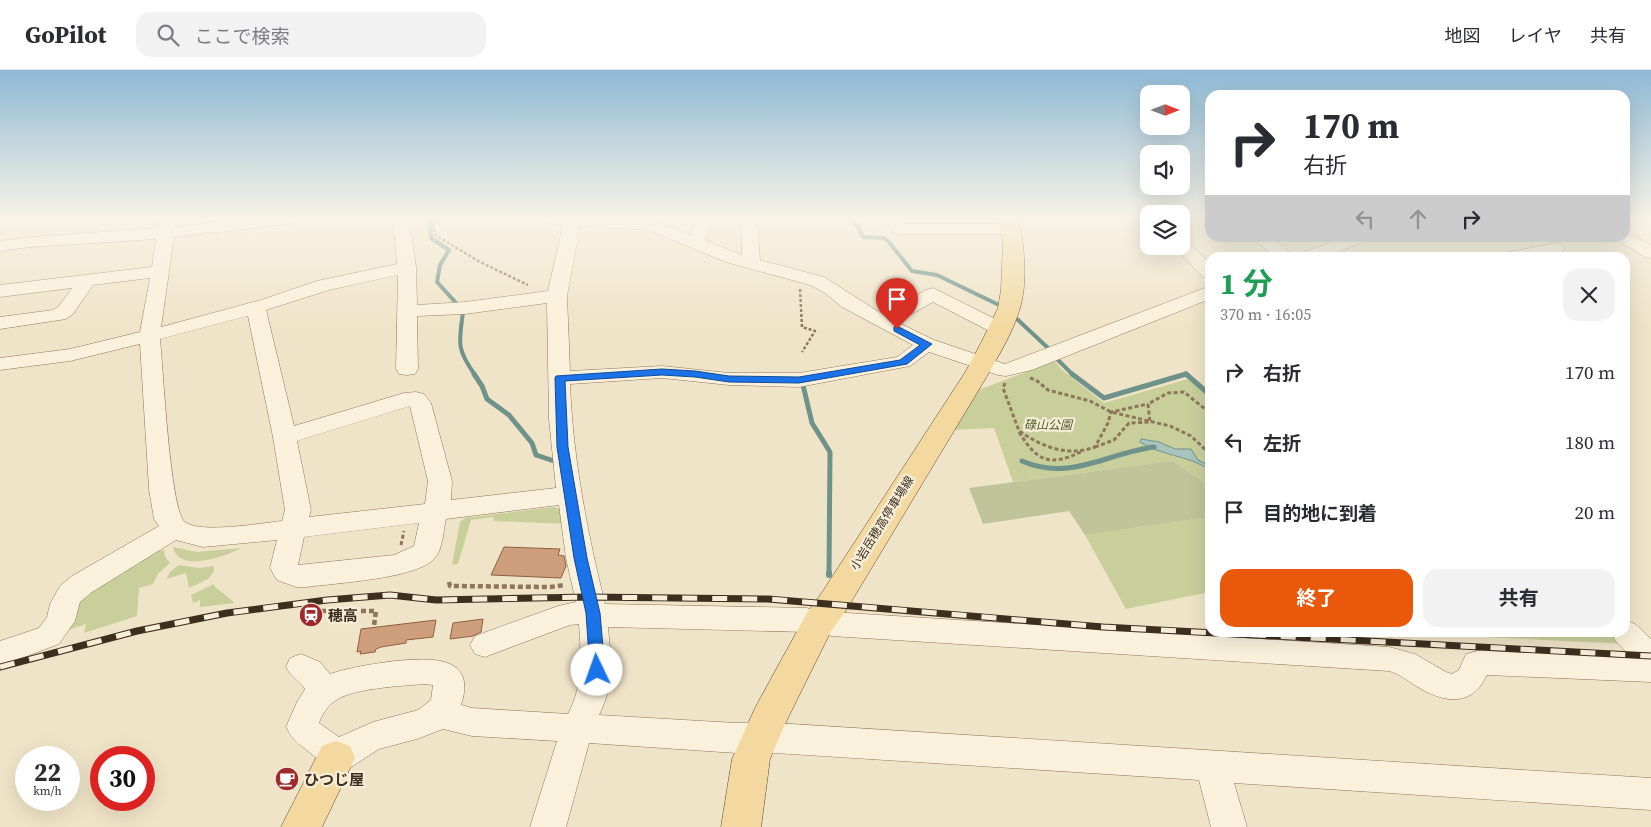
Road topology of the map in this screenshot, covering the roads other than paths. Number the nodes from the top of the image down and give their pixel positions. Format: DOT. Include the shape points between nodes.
graph roads {
  1 [pos="163,254"];
  2 [pos="405,254"];
  3 [pos="565,254"];
  4 [pos="724,254"];
  5 [pos="751,254"];
  6 [pos="1013,254"];
  7 [pos="1191,254"];
  8 [pos="751,263"];
  9 [pos="407,267"];
  10 [pos="1205,268"];
  11 [pos="161,271"];
  12 [pos="86,281"];
  13 [pos="0,291"];
  14 [pos="1205,294"];
  15 [pos="555,296"];
  16 [pos="256,308"];
  17 [pos="408,311"];
  18 [pos="882,322"];
  19 [pos="0,323"];
  20 [pos="1000,329"];
  21 [pos="150,336"];
  22 [pos="927,344"];
  23 [pos="0,364"];
  24 [pos="981,365"];
  25 [pos="560,378"];
  26 [pos="408,383"];
  27 [pos="285,437"];
  28 [pos="570,495"];
  29 [pos="437,512"];
  30 [pos="175,529"];
  31 [pos="292,530"];
  32 [pos="593,613"];
  33 [pos="1629,637"];
  34 [pos="484,645"];
  35 [pos="0,654"];
  36 [pos="1650,664"];
  37 [pos="301,667"];
  38 [pos="326,690"];
  39 [pos="440,714"];
  40 [pos="577,728"];
  41 [pos="760,738"];
  42 [pos="336,758"];
  43 [pos="1212,766"];
  44 [pos="1651,794"];
  45 [pos="301,827"];
  46 [pos="548,827"];
  47 [pos="741,827"];
  48 [pos="1229,827"];
  1 -- 11 [label="street"];
  2 -- 9 [label="street"];
  3 -- 15 [label="street"];
  4 -- 8 [label="street"];
  5 -- 8 [label="street"];
  6 -- 20 [label="main road, 小岩岳穂高停車場線" via="1009,308"];
  7 -- 10 [label="street"];
  8 -- 18 [label="street" via="825,285"];
  9 -- 16 [label="street" via="324,285"];
  9 -- 17 [label="street"];
  11 -- 12 [label="street"];
  11 -- 21 [label="street"];
  12 -- 13 [label="street"];
  12 -- 19 [label="street" via="59,315"];
  14 -- 24 [label="street" via="1024,365 1006,370"];
  15 -- 17 [label="street" via="465,308"];
  15 -- 25 [label="street"];
  16 -- 21 [label="street"];
  16 -- 27 [label="street"];
  17 -- 26 [label="street"];
  18 -- 20 [label="street" via="933,294"];
  18 -- 22 [label="street"];
  20 -- 24 [label="main road, 小岩岳穂高停車場線"];
  21 -- 23 [label="street" via="70,355"];
  21 -- 30 [label="street" via="161,490 167,519"];
  22 -- 24 [label="street"];
  22 -- 25 [label="street" via="903,362 799,380 729,379 662,372"];
  24 -- 41 [label="main road, 小岩岳穂高停車場線" via="819,622"];
  25 -- 28 [label="street" via="562,447"];
  26 -- 27 [label="street"];
  26 -- 29 [label="street" via="420,402 440,481"];
  27 -- 31 [label="street" via="298,510"];
  28 -- 29 [label="street"];
  28 -- 32 [label="street"];
  29 -- 31 [label="street"];
  29 -- 31 [label="street" via="424,553 397,565 296,576 284,568"];
  30 -- 31 [label="street" via="203,537"];
  30 -- 35 [label="street" via="70,594 64,604 60,635"];
  32 -- 34 [label="street" via="568,614"];
  32 -- 36 [label="street" via="819,622 1389,659 1405,664 1435,682 1451,686 1461,685 1468,680 1477,664 1485,662"];
  32 -- 40 [label="street" via="597,670 589,704"];
  33 -- 36 [label="street"];
  37 -- 38 [label="street"];
  38 -- 39 [label="street" via="339,684 386,676 424,671 440,673 449,680 450,689"];
  38 -- 42 [label="street" via="306,714 302,727"];
  39 -- 40 [label="street" via="472,722"];
  39 -- 42 [label="street" via="426,724 379,734 350,746"];
  40 -- 41 [label="street"];
  40 -- 46 [label="street"];
  41 -- 43 [label="street"];
  41 -- 47 [label="main road, 小岩岳穂高停車場線" via="750,759"];
  42 -- 45 [label="main road"];
  43 -- 44 [label="street"];
  43 -- 48 [label="street"];
}
